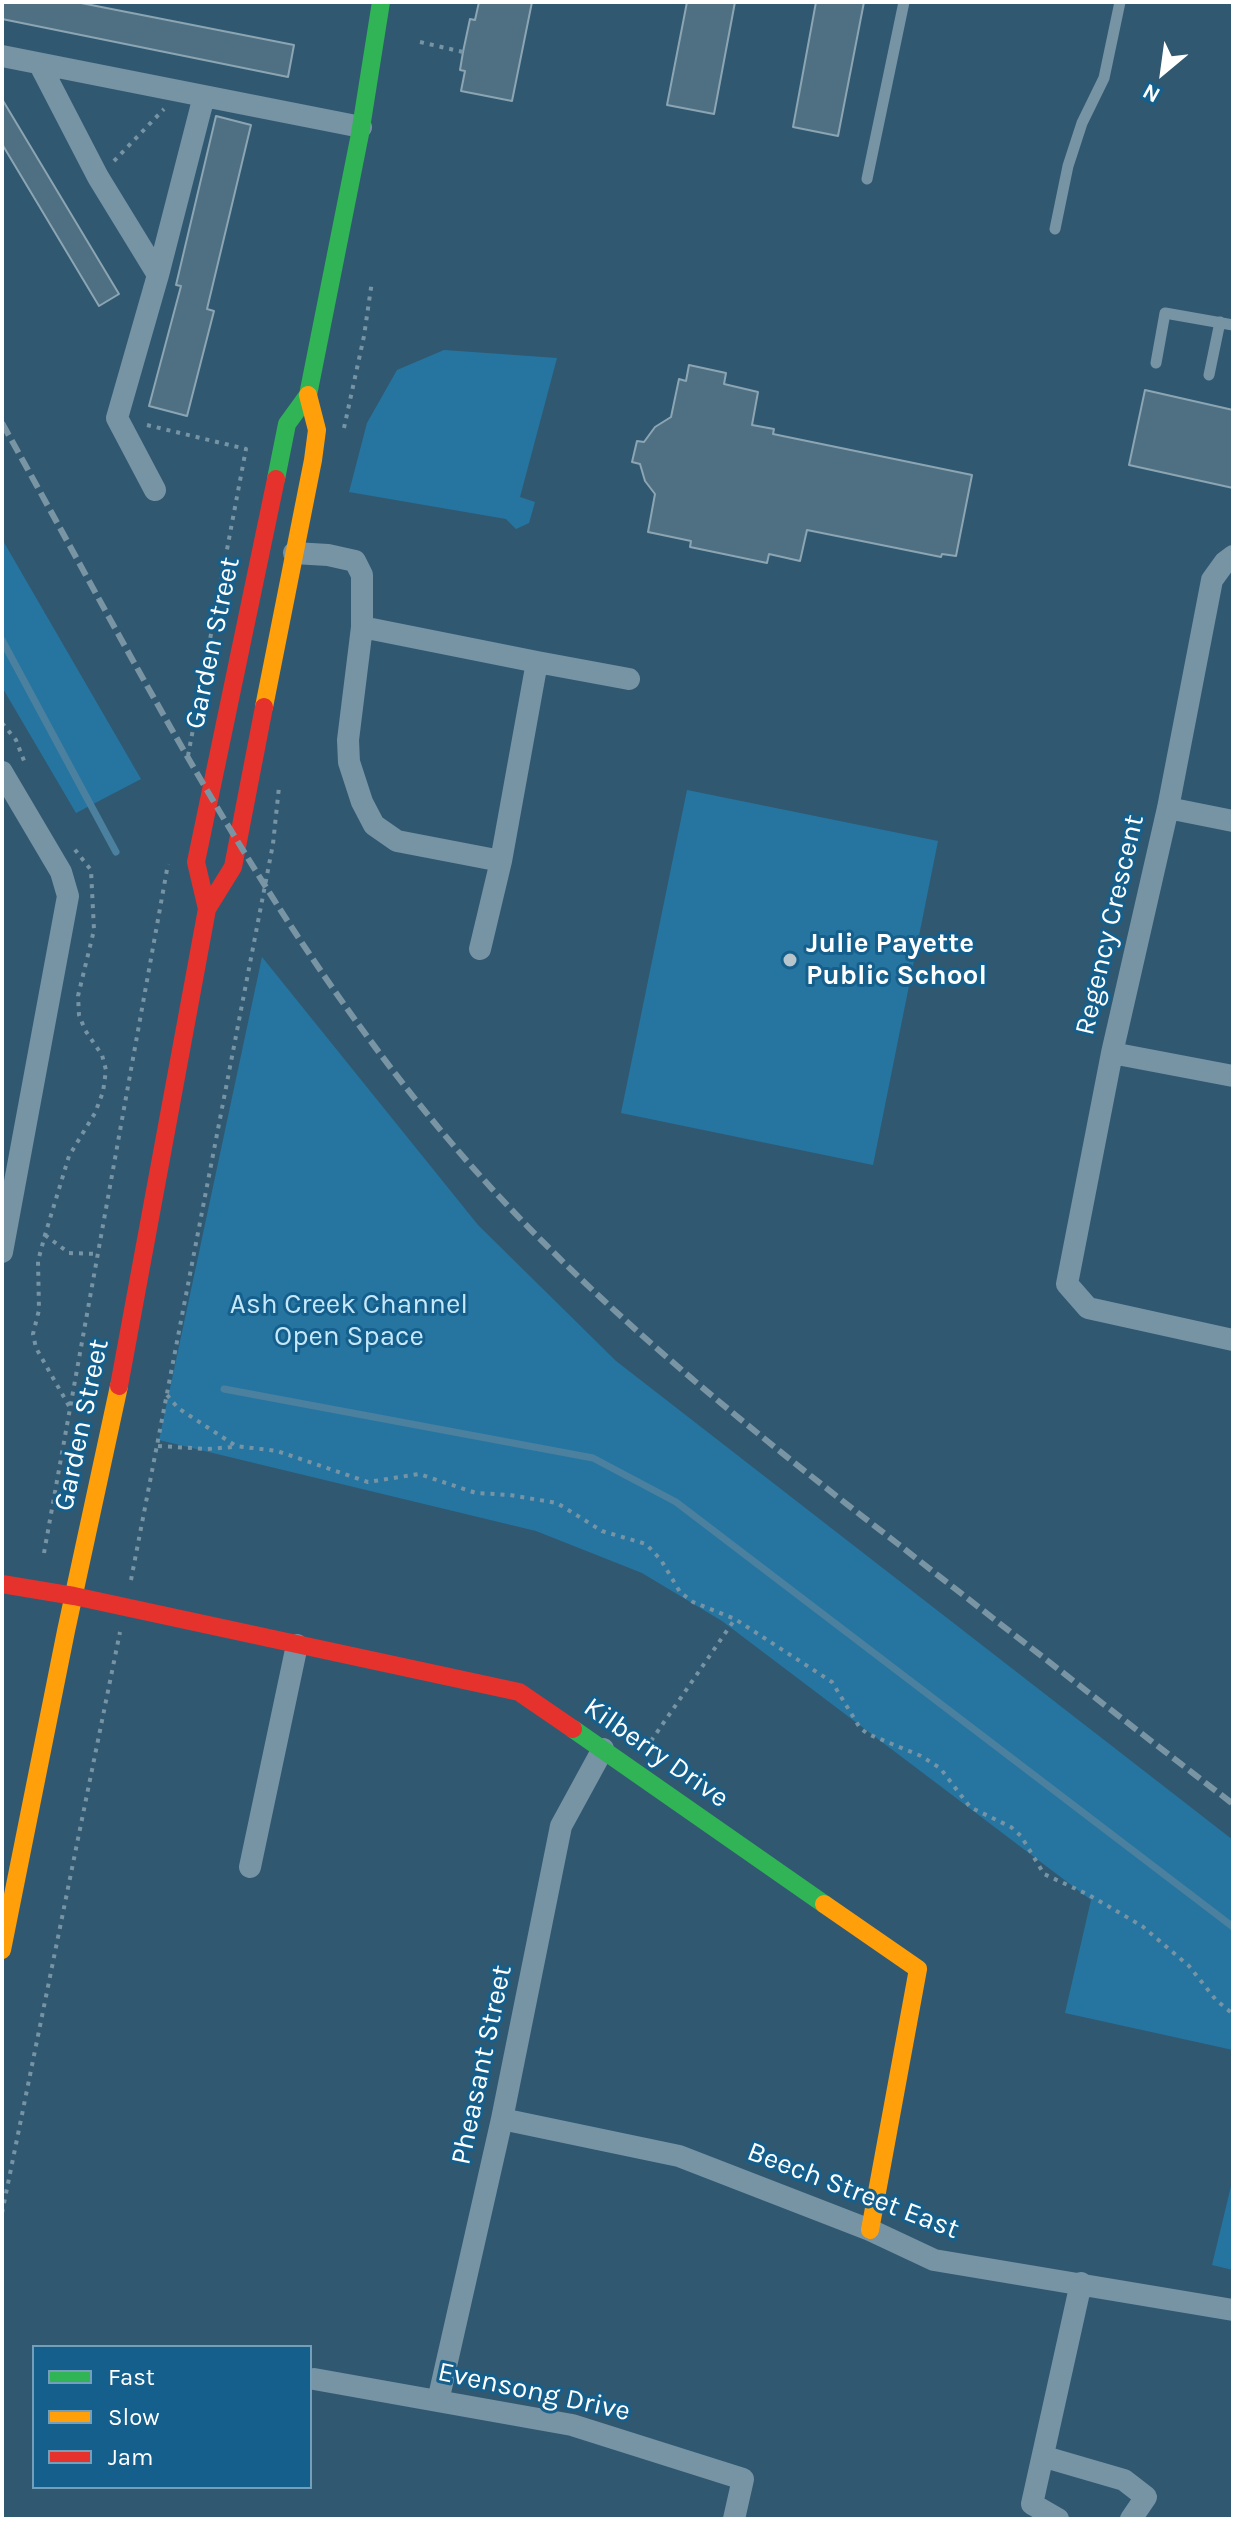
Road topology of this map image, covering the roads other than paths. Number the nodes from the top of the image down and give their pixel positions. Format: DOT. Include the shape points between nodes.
graph roads {
  1 [pos="381,2"];
  2 [pos="904,2"];
  3 [pos="1120,2"];
  4 [pos="2,56"];
  5 [pos="40,65"];
  6 [pos="204,96"];
  7 [pos="361,127"];
  8 [pos="867,179"];
  9 [pos="1055,229"];
  10 [pos="158,275"];
  11 [pos="1220,322"];
  12 [pos="1233,325"];
  13 [pos="1156,363"];
  14 [pos="1209,375"];
  15 [pos="308,395"];
  16 [pos="155,490"];
  17 [pos="270,502"];
  18 [pos="294,553"];
  19 [pos="1233,556"];
  20 [pos="362,627"];
  21 [pos="537,662"];
  22 [pos="629,679"];
  23 [pos="2,772"];
  24 [pos="1168,808"];
  25 [pos="1233,821"];
  26 [pos="501,861"];
  27 [pos="207,909"];
  28 [pos="480,949"];
  29 [pos="1112,1053"];
  30 [pos="1233,1076"];
  31 [pos="2,1252"];
  32 [pos="1233,1340"];
  33 [pos="2,1584"];
  34 [pos="74,1596"];
  35 [pos="297,1645"];
  36 [pos="603,1749"];
  37 [pos="250,1867"];
  38 [pos="2,1950"];
  39 [pos="502,2119"];
  40 [pos="870,2230"];
  41 [pos="1081,2283"];
  42 [pos="1233,2310"];
  43 [pos="314,2379"];
  44 [pos="438,2401"];
  45 [pos="1045,2457"];
  46 [pos="734,2519"];
  47 [pos="1058,2519"];
  48 [pos="1131,2519"];
  1 -- 7 [label="street, Garden Street"];
  2 -- 8 [label="lane"];
  3 -- 9 [label="lane" via="1104,78 1068,166"];
  4 -- 5 [label="street"];
  5 -- 6 [label="street"];
  5 -- 10 [label="street" via="98,177"];
  6 -- 7 [label="street"];
  6 -- 10 [label="street"];
  7 -- 15 [label="street, Garden Street"];
  10 -- 16 [label="street" via="117,418"];
  11 -- 12 [label="lane"];
  11 -- 13 [label="lane" via="1165,313"];
  11 -- 14 [label="lane"];
  15 -- 17 [label="street, Garden Street" via="287,424"];
  15 -- 18 [label="street, Garden Street" via="317,430"];
  17 -- 18 [label="street" via="279,539"];
  17 -- 27 [label="street, Garden Street" via="196,862"];
  18 -- 20 [label="street" via="355,561 362,575"];
  18 -- 27 [label="street, Garden Street" via="233,867"];
  19 -- 24 [label="street, Regency Crescent" via="1212,580"];
  20 -- 21 [label="street"];
  20 -- 26 [label="street" via="349,762 374,825 397,841"];
  21 -- 22 [label="street"];
  21 -- 26 [label="street"];
  23 -- 31 [label="street" via="61,872 68,896"];
  24 -- 25 [label="street"];
  24 -- 29 [label="street, Regency Crescent"];
  26 -- 28 [label="street"];
  27 -- 34 [label="street, Garden Street" via="116,1404"];
  29 -- 30 [label="street"];
  29 -- 32 [label="street, Regency Crescent" via="1067,1284 1088,1308"];
  33 -- 34 [label="street, Kilberry Drive"];
  34 -- 35 [label="street, Kilberry Drive"];
  34 -- 38 [label="street, Garden Street"];
  35 -- 36 [label="street, Kilberry Drive" via="519,1692"];
  35 -- 37 [label="street"];
  36 -- 39 [label="street, Pheasant Street" via="561,1826"];
  36 -- 40 [label="street, Kilberry Drive" via="918,1969"];
  39 -- 40 [label="street, Beech Street East" via="679,2156"];
  39 -- 44 [label="street, Pheasant Street"];
  40 -- 41 [label="street, Beech Street East" via="934,2260"];
  41 -- 42 [label="street, Beech Street East"];
  41 -- 45 [label="street"];
  43 -- 44 [label="street, Evensong Drive"];
  44 -- 46 [label="street, Evensong Drive" via="572,2425 743,2479"];
  45 -- 47 [label="street" via="1032,2504"];
  45 -- 48 [label="street" via="1124,2480 1146,2497"];
}
